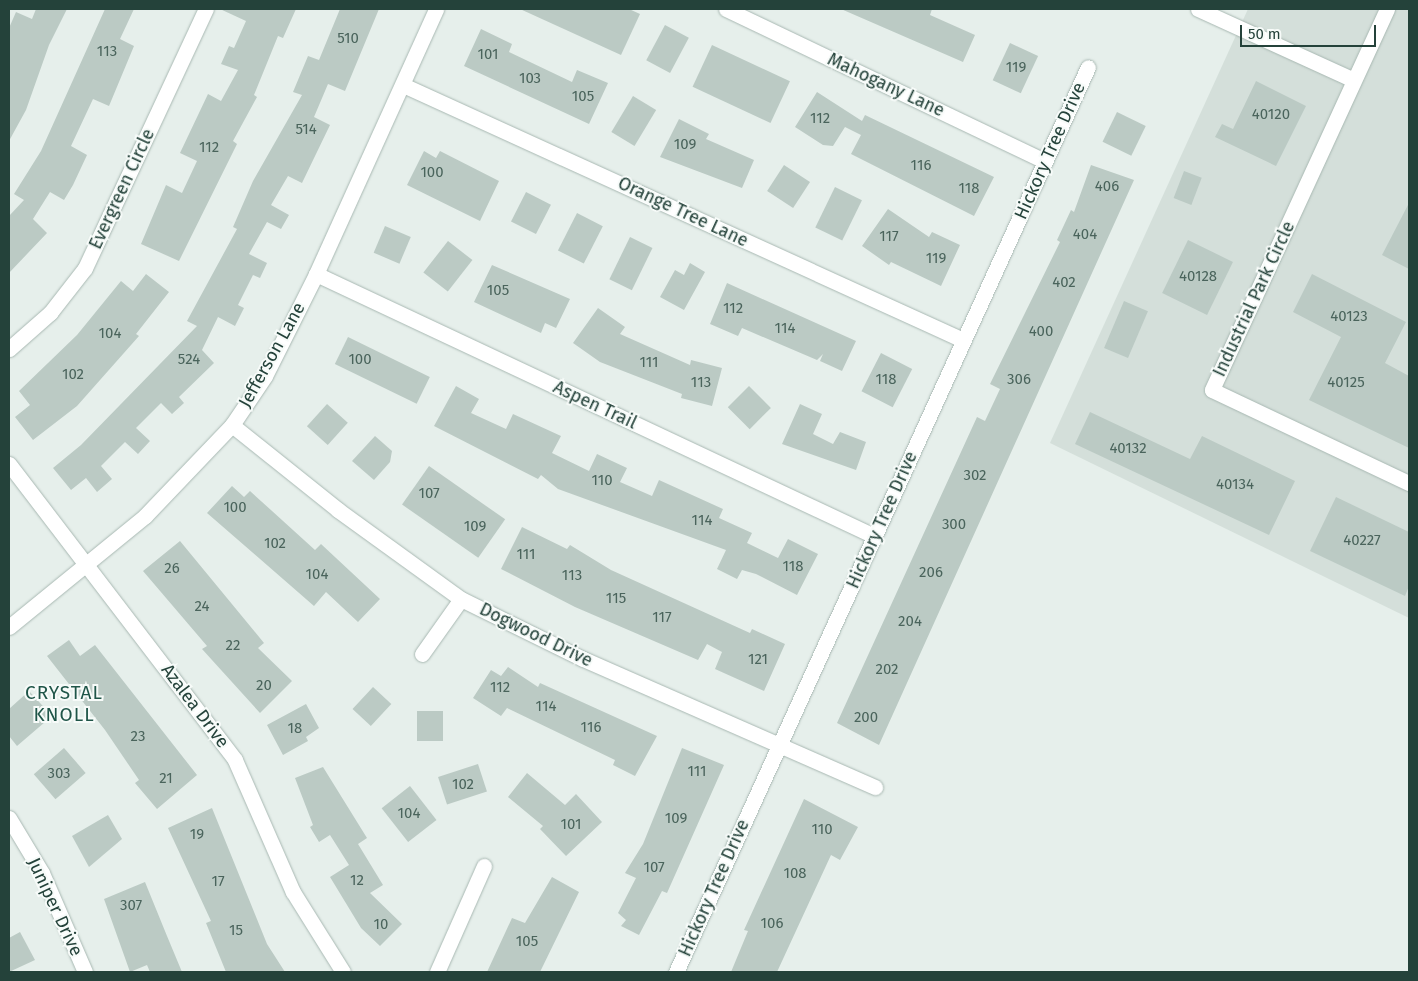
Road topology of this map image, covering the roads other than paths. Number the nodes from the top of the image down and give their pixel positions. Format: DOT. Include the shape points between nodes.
graph roads {
  1 [pos="206,9"];
  2 [pos="436,9"];
  3 [pos="726,9"];
  4 [pos="1198,9"];
  5 [pos="1387,9"];
  6 [pos="1088,67"];
  7 [pos="1354,80"];
  8 [pos="403,85"];
  9 [pos="1045,161"];
  10 [pos="316,274"];
  11 [pos="963,340"];
  12 [pos="9,349"];
  13 [pos="232,425"];
  14 [pos="9,464"];
  15 [pos="1409,483"];
  16 [pos="874,536"];
  17 [pos="88,564"];
  18 [pos="461,599"];
  19 [pos="9,627"];
  20 [pos="422,654"];
  21 [pos="779,746"];
  22 [pos="874,787"];
  23 [pos="9,818"];
  24 [pos="484,866"];
  25 [pos="85,972"];
  26 [pos="343,972"];
  27 [pos="437,972"];
  28 [pos="676,972"];
  1 -- 12 [label="street, Evergreen Circle" via="85,268 50,313"];
  2 -- 8 [label="street, Jefferson Lane"];
  3 -- 9 [label="street, Mahogany Lane"];
  4 -- 7 [label="street"];
  5 -- 7 [label="street, Industrial Park Circle"];
  6 -- 9 [label="street, Hickory Tree Drive"];
  7 -- 15 [label="street, Industrial Park Circle" via="1212,390"];
  8 -- 10 [label="street, Jefferson Lane"];
  8 -- 11 [label="street, Orange Tree Lane"];
  9 -- 11 [label="street, Hickory Tree Drive"];
  10 -- 13 [label="street, Jefferson Lane" via="265,376"];
  10 -- 16 [label="street, Aspen Trail"];
  11 -- 16 [label="street, Hickory Tree Drive"];
  13 -- 17 [label="street, Jefferson Lane" via="145,516"];
  13 -- 18 [label="street, Dogwood Drive" via="338,510"];
  14 -- 17 [label="street, Azalea Drive"];
  16 -- 21 [label="street, Hickory Tree Drive"];
  17 -- 19 [label="street, Jefferson Lane"];
  17 -- 26 [label="street, Azalea Drive" via="235,760 293,892"];
  18 -- 20 [label="street"];
  18 -- 21 [label="street, Dogwood Drive"];
  21 -- 22 [label="street, Dogwood Drive"];
  21 -- 28 [label="street, Hickory Tree Drive"];
  23 -- 25 [label="street, Juniper Drive" via="42,873"];
  24 -- 27 [label="street"];
}
